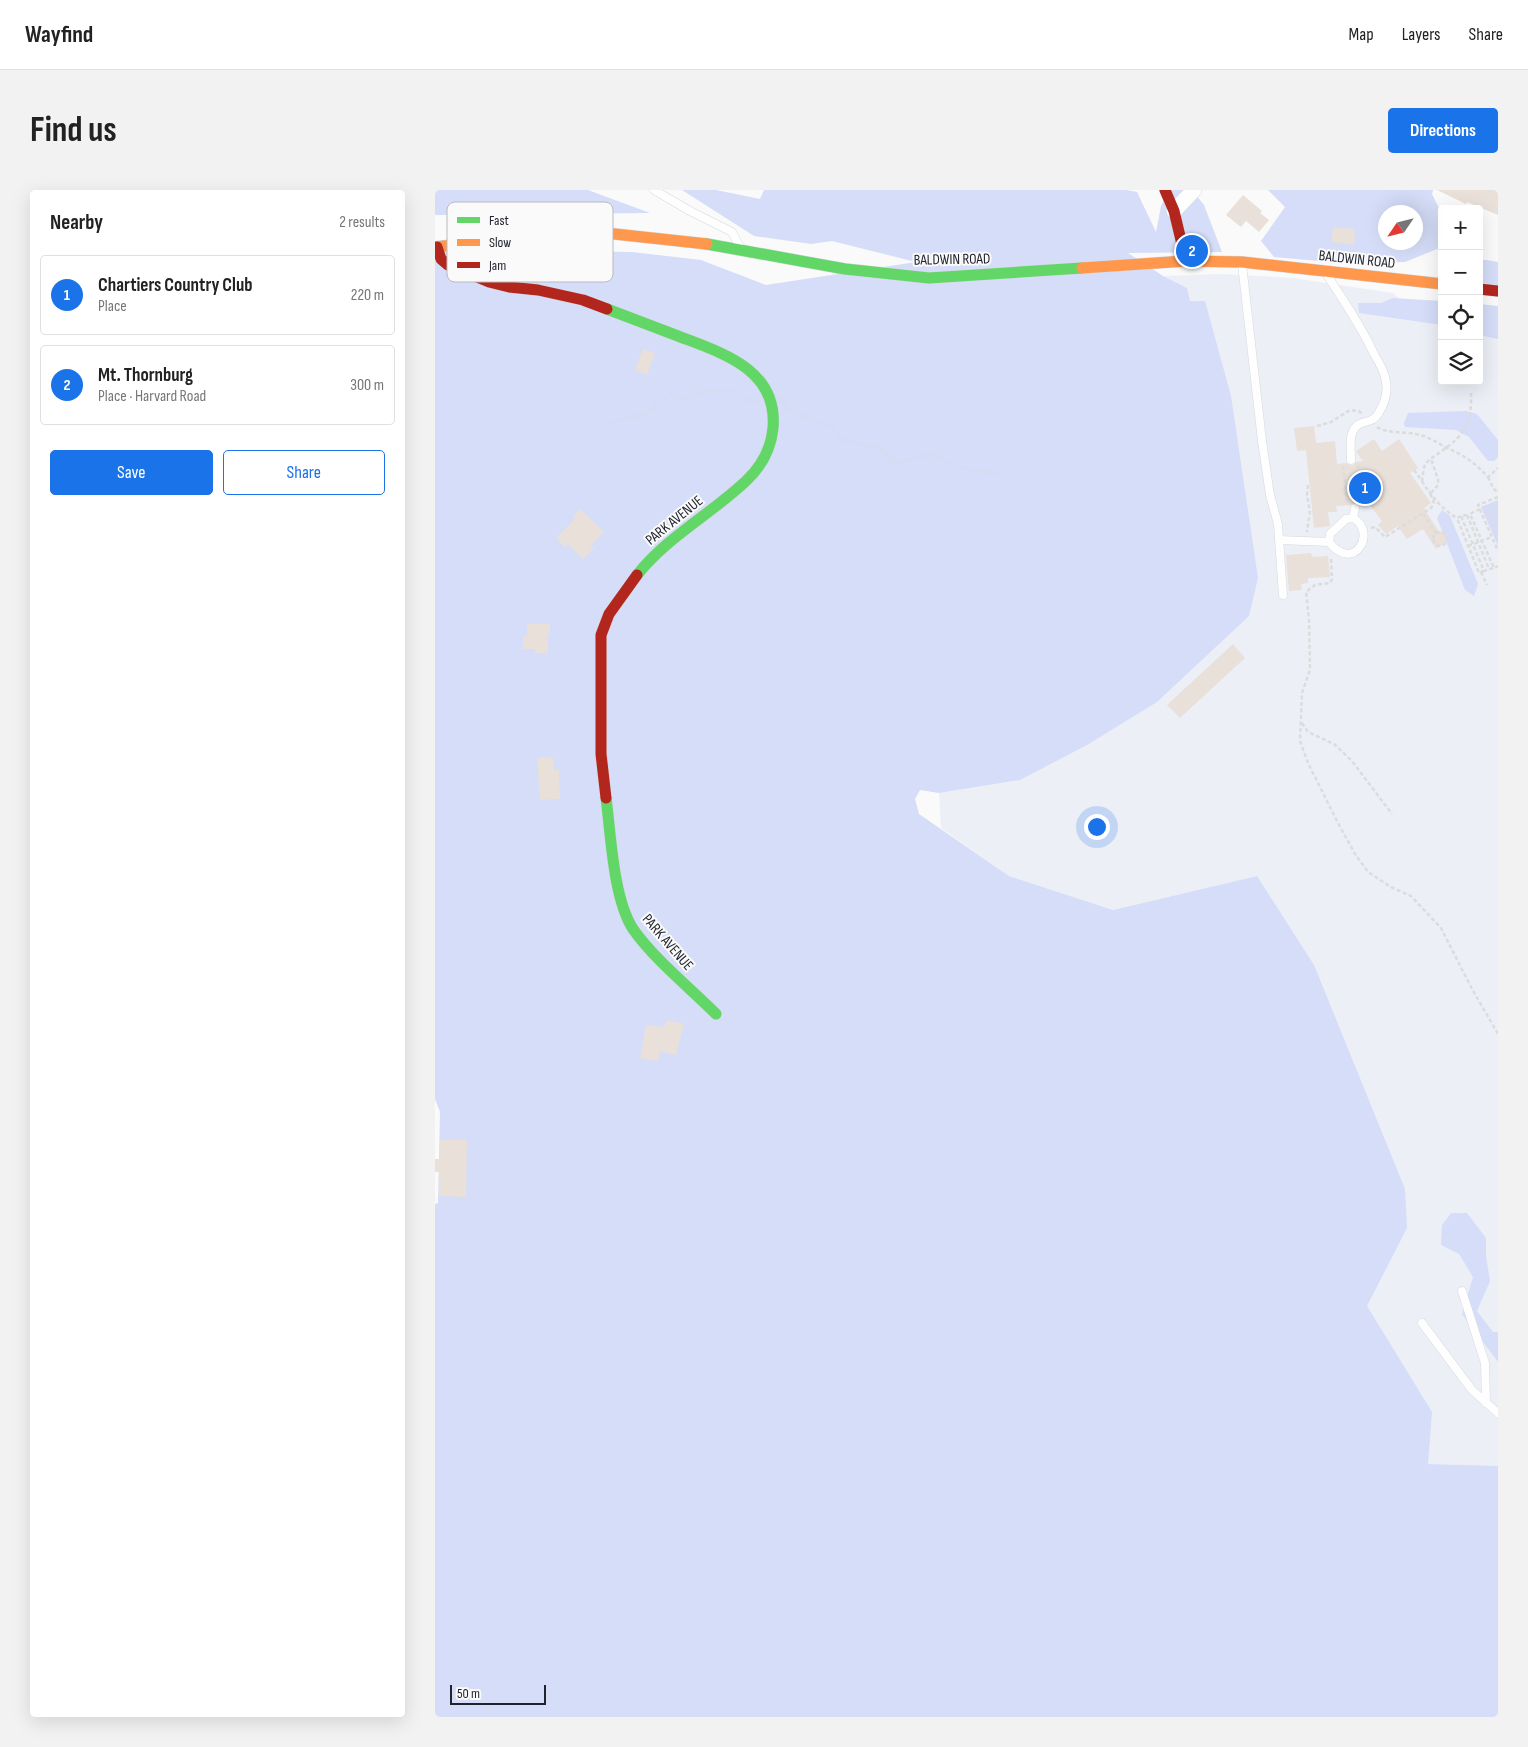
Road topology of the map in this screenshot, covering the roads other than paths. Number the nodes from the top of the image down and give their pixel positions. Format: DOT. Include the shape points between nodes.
graph roads {
  1 [pos="654,190"];
  2 [pos="1165,190"];
  3 [pos="1194,190"];
  4 [pos="1174,212"];
  5 [pos="613,234"];
  6 [pos="436,247"];
  7 [pos="742,251"];
  8 [pos="1186,262"];
  9 [pos="1242,262"];
  10 [pos="447,264"];
  11 [pos="1324,271"];
  12 [pos="489,282"];
  13 [pos="1438,284"];
  14 [pos="1483,289"];
  15 [pos="1498,291"];
  16 [pos="1351,460"];
  17 [pos="1279,540"];
  18 [pos="1329,542"];
  19 [pos="1283,594"];
  20 [pos="716,1014"];
  21 [pos="1462,1291"];
  22 [pos="1422,1323"];
  23 [pos="1486,1403"];
  24 [pos="1498,1413"];
  1 -- 7 [label="lane" via="732,232"];
  2 -- 4 [label="street"];
  3 -- 4 [label="street"];
  4 -- 8 [label="street"];
  5 -- 7 [label="street, BALDWIN ROAD"];
  6 -- 10 [label="street, PARK AVENUE"];
  7 -- 8 [label="street, BALDWIN ROAD" via="845,269 929,278"];
  8 -- 9 [label="street, BALDWIN ROAD"];
  9 -- 11 [label="street, BALDWIN ROAD"];
  9 -- 17 [label="lane" via="1261,441"];
  11 -- 13 [label="street, BALDWIN ROAD"];
  11 -- 16 [label="lane" via="1364,332 1386,382 1385,402 1376,417 1353,430"];
  12 -- 20 [label="street, PARK AVENUE" via="583,300 729,356 748,368 763,384 771,400 775,420 771,443 763,461 734,491 651,558 606,619 601,635 601,754 623,906 633,928 656,955"];
  14 -- 15 [label="street"];
  17 -- 18 [label="lane"];
  17 -- 19 [label="lane"];
  18 -- 18 [label="lane" via="1335,550 1348,555 1357,552 1363,544 1363,532 1354,512 1329,534"];
  21 -- 23 [label="lane" via="1485,1362"];
  22 -- 23 [label="lane" via="1471,1390"];
  23 -- 24 [label="lane"];
}
